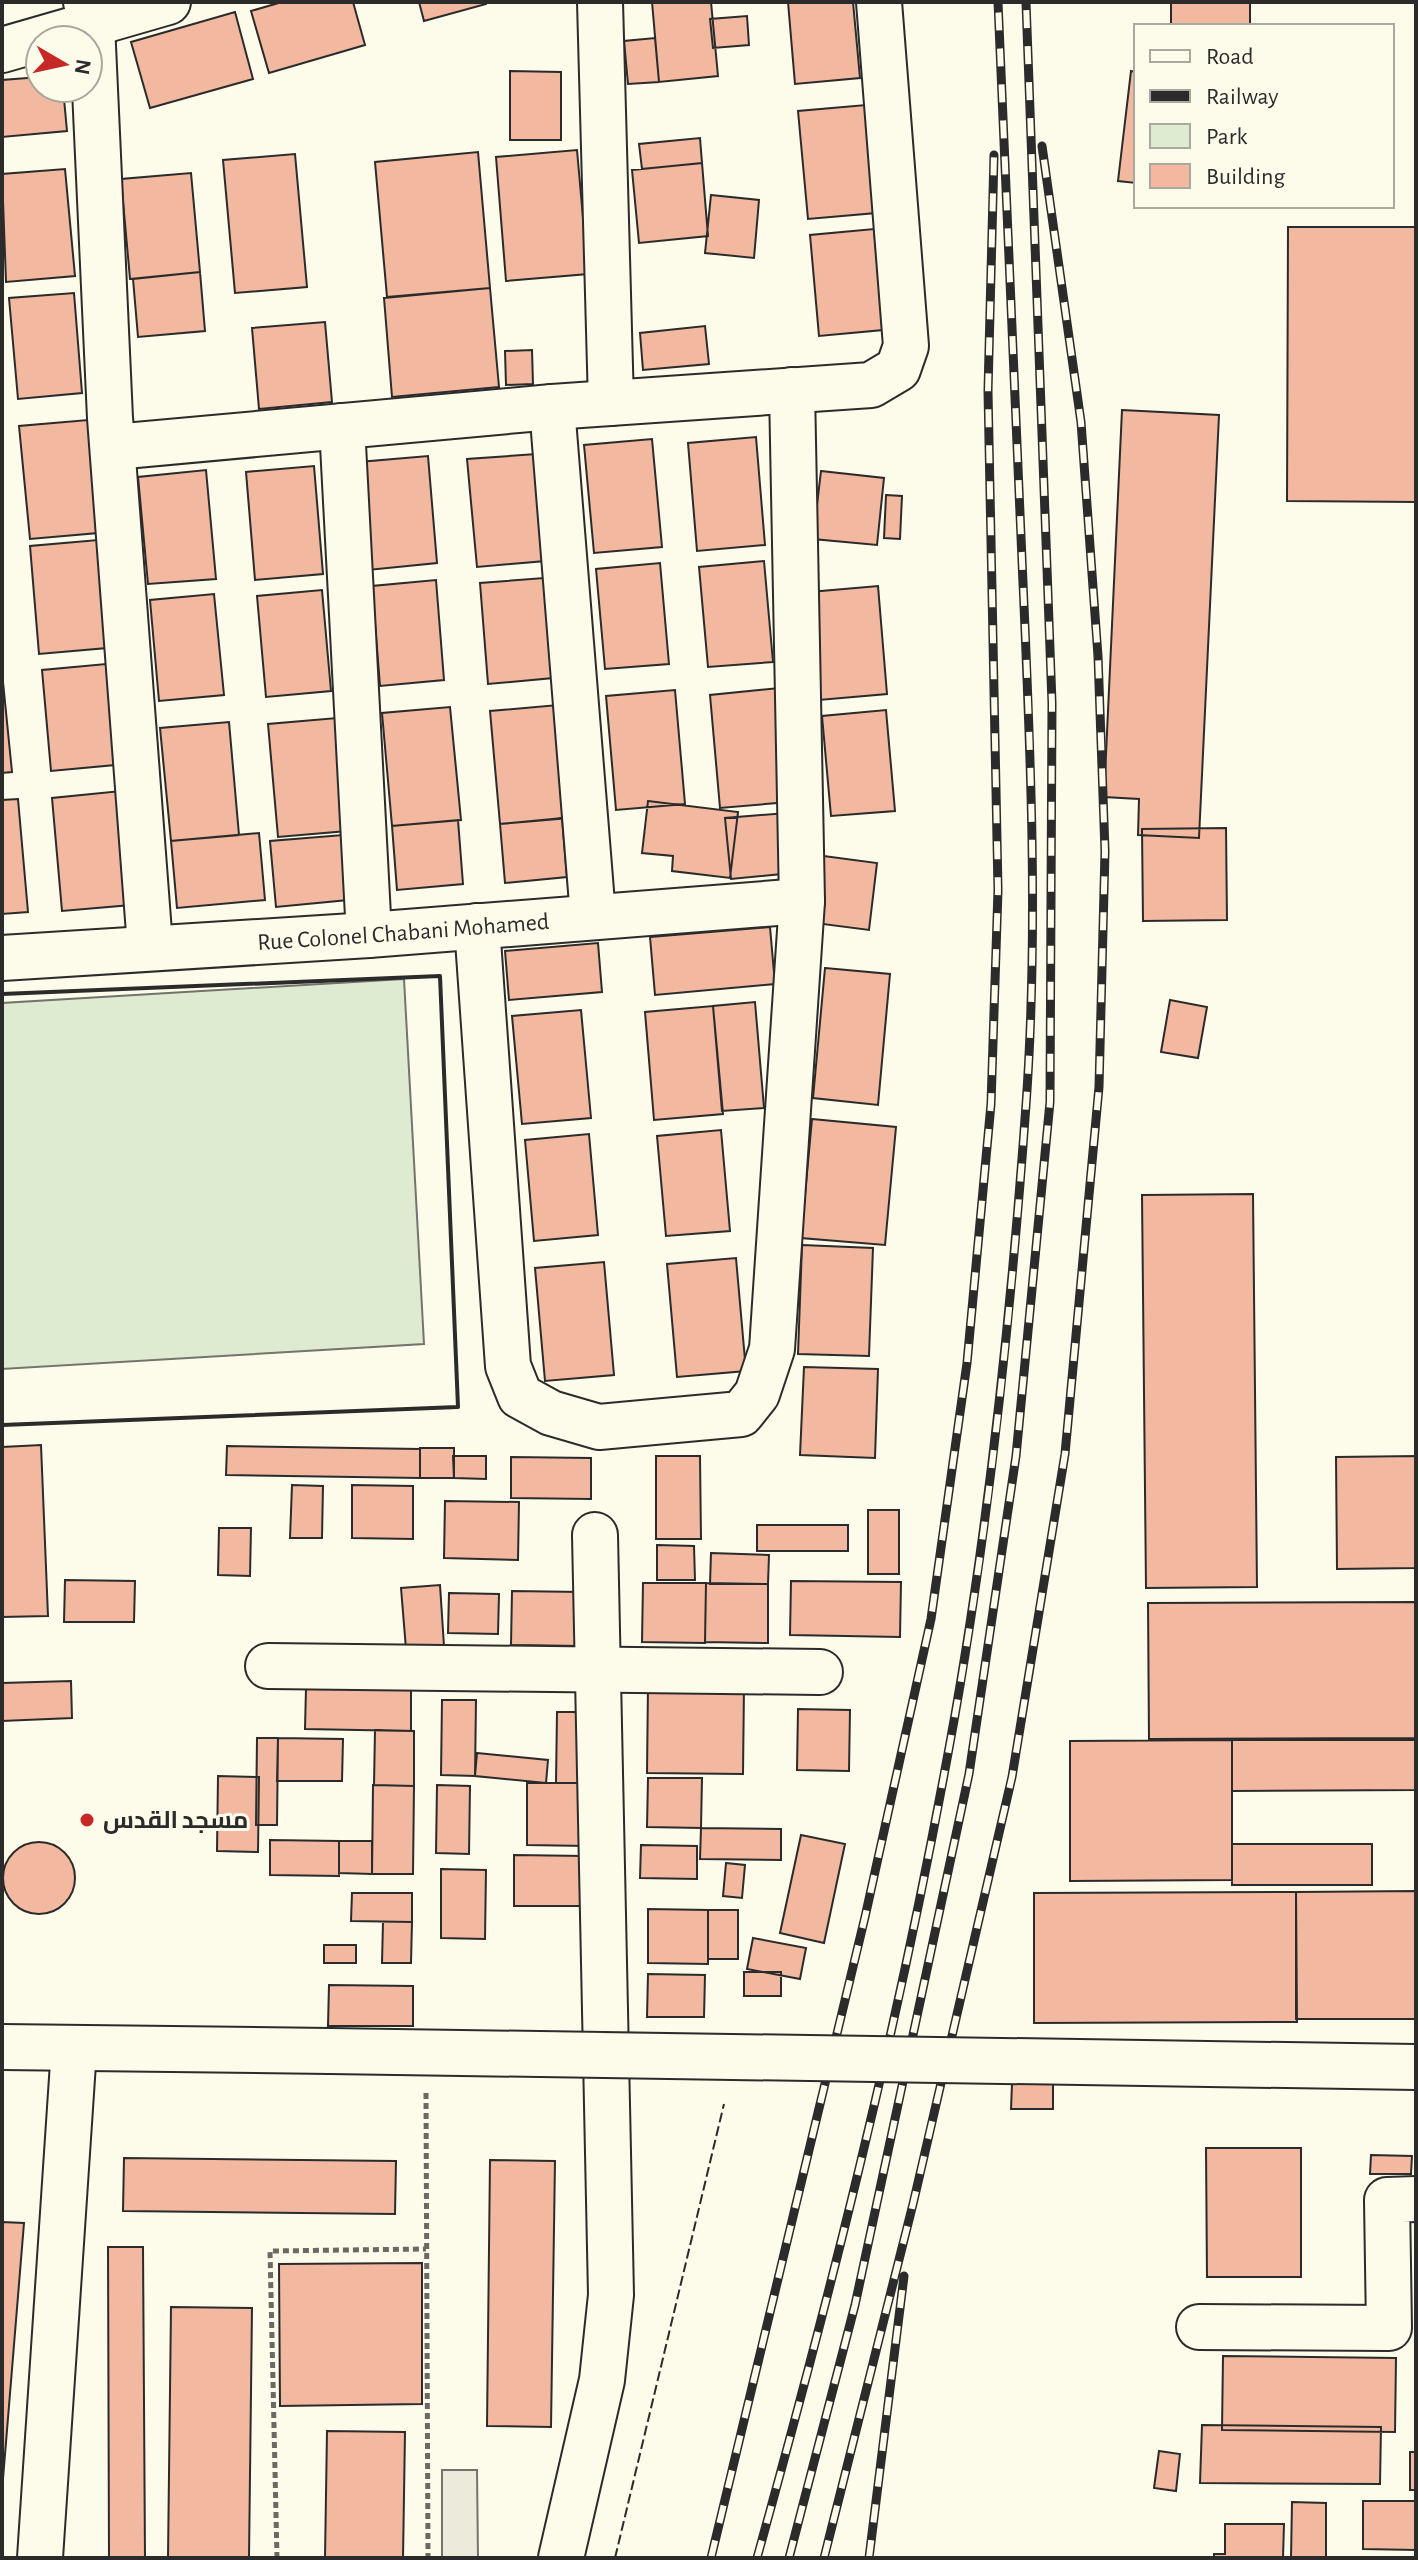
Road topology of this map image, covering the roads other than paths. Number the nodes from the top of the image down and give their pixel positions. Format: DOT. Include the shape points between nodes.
graph roads {
  1 [pos="168,2"];
  2 [pos="600,2"];
  3 [pos="879,2"];
  4 [pos="89,13"];
  5 [pos="2,50"];
  6 [pos="792,390"];
  7 [pos="611,403"];
  8 [pos="552,407"];
  9 [pos="342,426"];
  10 [pos="114,447"];
  11 [pos="802,901"];
  12 [pos="593,916"];
  13 [pos="477,926"];
  14 [pos="369,935"];
  15 [pos="150,946"];
  16 [pos="2,958"];
  17 [pos="595,1535"];
  18 [pos="268,1666"];
  19 [pos="598,1670"];
  20 [pos="820,1672"];
  21 [pos="2,2047"];
  22 [pos="74,2048"];
  23 [pos="1416,2067"];
  24 [pos="1416,2199"];
  25 [pos="1199,2327"];
  26 [pos="40,2558"];
  27 [pos="561,2558"];
  1 -- 4 [label="street"];
  2 -- 7 [label="street"];
  3 -- 6 [label="street" via="906,346 898,369 871,385"];
  4 -- 5 [label="street"];
  4 -- 10 [label="street"];
  6 -- 7 [label="street"];
  6 -- 11 [label="street"];
  7 -- 8 [label="street"];
  8 -- 9 [label="street"];
  8 -- 12 [label="street"];
  9 -- 10 [label="street"];
  9 -- 14 [label="street"];
  10 -- 15 [label="street"];
  11 -- 12 [label="street, Rue Colonel Chabani Mohamed"];
  11 -- 13 [label="street" via="772,1349 757,1394 741,1414 599,1427 551,1413 520,1396 508,1366"];
  12 -- 13 [label="street, Rue Colonel Chabani Mohamed"];
  13 -- 14 [label="street, Rue Colonel Chabani Mohamed"];
  14 -- 15 [label="street, Rue Colonel Chabani Mohamed"];
  15 -- 16 [label="street, Rue Colonel Chabani Mohamed"];
  17 -- 19 [label="street"];
  18 -- 19 [label="street"];
  19 -- 20 [label="street"];
  19 -- 27 [label="street" via="611,2295 602,2380"];
  21 -- 22 [label="street"];
  22 -- 23 [label="street, bridge"];
  22 -- 26 [label="street"];
  24 -- 25 [label="street" via="1387,2200 1389,2328"];
}
